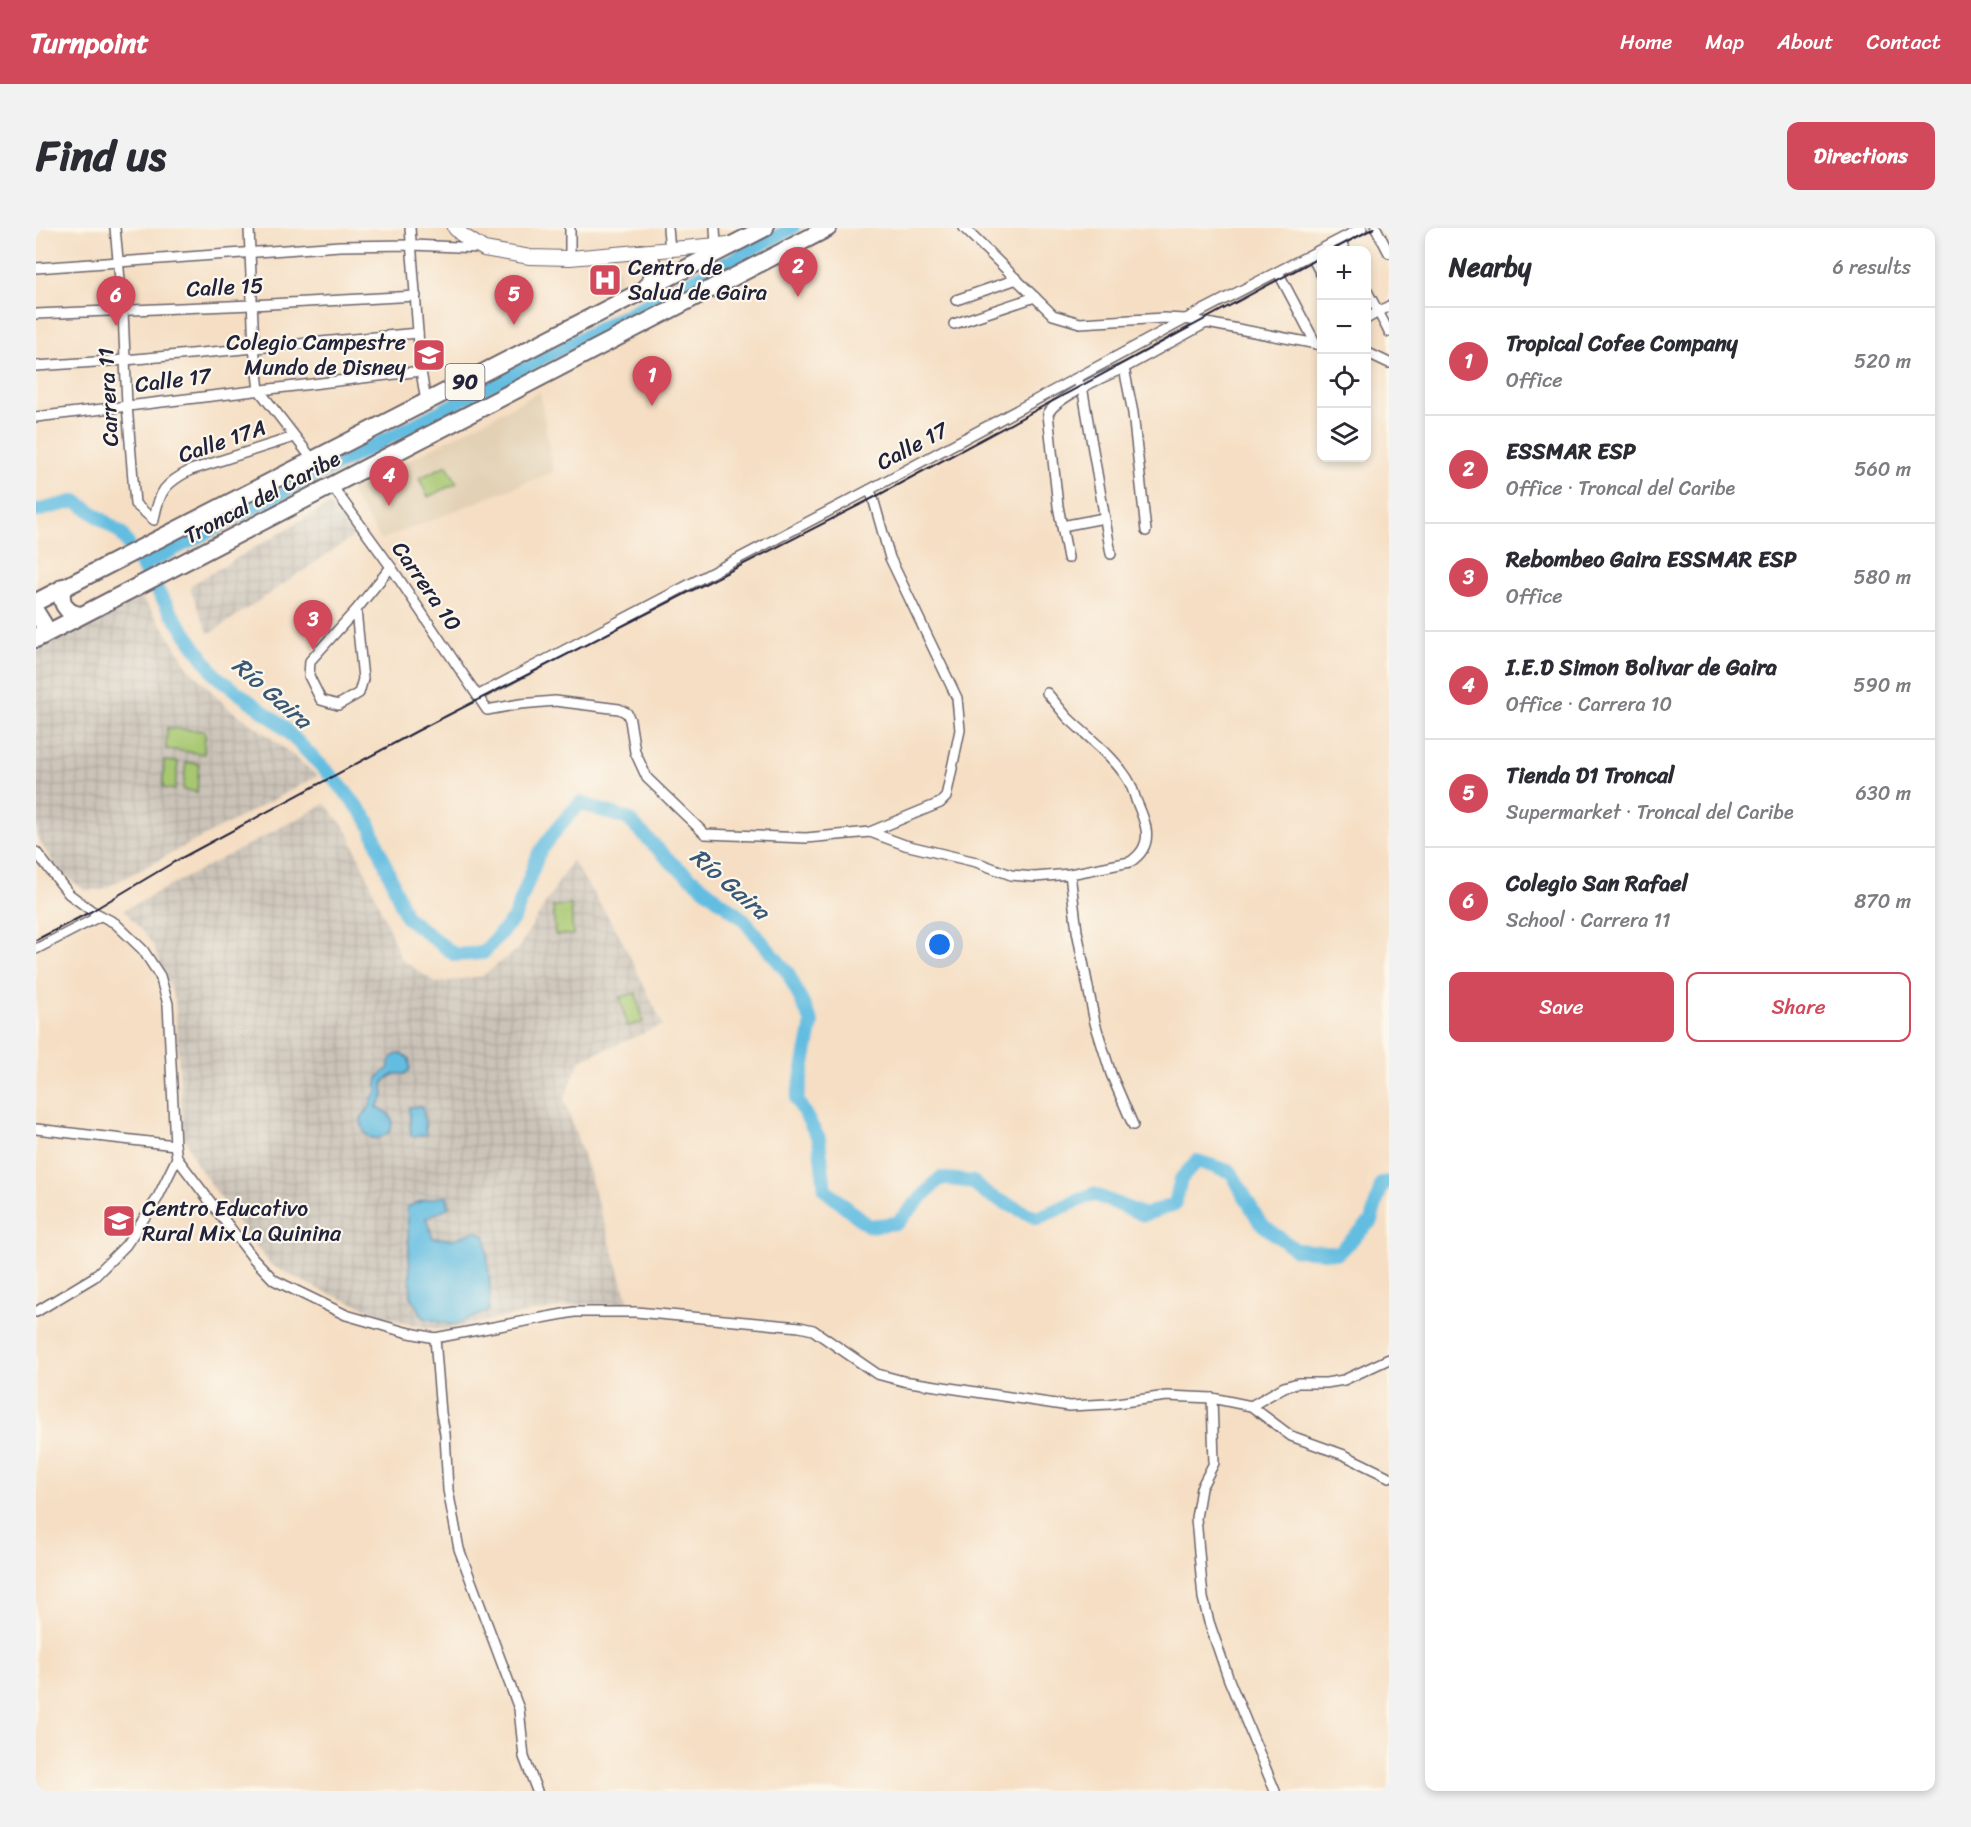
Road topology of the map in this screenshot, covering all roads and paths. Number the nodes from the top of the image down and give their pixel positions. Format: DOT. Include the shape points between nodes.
graph roads {
  1 [pos="115,228"];
  2 [pos="249,228"];
  3 [pos="410,228"];
  4 [pos="570,228"];
  5 [pos="668,228"];
  6 [pos="715,228"];
  7 [pos="765,228"];
  8 [pos="828,228"];
  9 [pos="964,228"];
  10 [pos="1362,228"];
  11 [pos="1376,228"];
  12 [pos="460,230"];
  13 [pos="1340,240"];
  14 [pos="737,243"];
  15 [pos="412,245"];
  16 [pos="716,245"];
  17 [pos="1344,246"];
  18 [pos="484,249"];
  19 [pos="670,250"];
  20 [pos="251,253"];
  21 [pos="640,253"];
  22 [pos="1389,253"];
  23 [pos="1311,255"];
  24 [pos="570,258"];
  25 [pos="119,263"];
  26 [pos="1317,266"];
  27 [pos="36,268"];
  28 [pos="1278,272"];
  29 [pos="1017,279"];
  30 [pos="643,291"];
  31 [pos="416,296"];
  32 [pos="1035,297"];
  33 [pos="1371,298"];
  34 [pos="956,300"];
  35 [pos="252,305"];
  36 [pos="1389,306"];
  37 [pos="123,311"];
  38 [pos="1379,312"];
  39 [pos="36,314"];
  40 [pos="1371,316"];
  41 [pos="1186,319"];
  42 [pos="1206,323"];
  43 [pos="954,324"];
  44 [pos="1389,332"];
  45 [pos="418,333"];
  46 [pos="1317,340"];
  47 [pos="1317,344"];
  48 [pos="254,347"];
  49 [pos="1371,354"];
  50 [pos="125,360"];
  51 [pos="1388,361"];
  52 [pos="36,366"];
  53 [pos="1124,368"];
  54 [pos="421,371"];
  55 [pos="1076,380"];
  56 [pos="1082,389"];
  57 [pos="259,390"];
  58 [pos="426,402"];
  59 [pos="127,405"];
  60 [pos="36,417"];
  61 [pos="294,437"];
  62 [pos="313,460"];
  63 [pos="332,486"];
  64 [pos="869,490"];
  65 [pos="1104,518"];
  66 [pos="154,520"];
  67 [pos="1062,526"];
  68 [pos="1146,531"];
  69 [pos="1110,554"];
  70 [pos="1068,558"];
  71 [pos="390,567"];
  72 [pos="63,587"];
  73 [pos="36,602"];
  74 [pos="356,610"];
  75 [pos="36,612"];
  76 [pos="80,615"];
  77 [pos="39,637"];
  78 [pos="1047,693"];
  79 [pos="478,695"];
  80 [pos="870,832"];
  81 [pos="36,852"];
  82 [pos="1070,874"];
  83 [pos="100,916"];
  84 [pos="36,949"];
  85 [pos="1133,1125"];
  86 [pos="36,1130"];
  87 [pos="175,1145"];
  88 [pos="177,1158"];
  89 [pos="36,1312"];
  90 [pos="435,1338"];
  91 [pos="1389,1359"];
  92 [pos="1212,1398"];
  93 [pos="1251,1406"];
  94 [pos="1389,1477"];
  95 [pos="537,1791"];
  96 [pos="1275,1791"];
  1 -- 25 [label="street, Carrera 11"];
  2 -- 20 [label="street"];
  3 -- 15 [label="street"];
  4 -- 24 [label="street"];
  5 -- 19 [label="street"];
  6 -- 16 [label="street"];
  7 -- 14 [label="highway, Troncal del Caribe / 90"];
  8 -- 63 [label="highway, Troncal del Caribe / 90"];
  9 -- 29 [label="street"];
  10 -- 13 [label="street, Calle 17"];
  11 -- 22 [label="street"];
  12 -- 18 [label="main road"];
  13 -- 17 [label="street"];
  13 -- 23 [label="street, Calle 17"];
  14 -- 16 [label="main road"];
  14 -- 30 [label="highway, Troncal del Caribe / 90"];
  15 -- 18 [label="street"];
  15 -- 20 [label="street"];
  15 -- 31 [label="street"];
  16 -- 19 [label="main road"];
  18 -- 24 [label="main road" via="530,258"];
  19 -- 21 [label="main road"];
  20 -- 25 [label="street"];
  20 -- 35 [label="street"];
  21 -- 24 [label="main road"];
  21 -- 30 [label="highway" via="650,259 654,270"];
  23 -- 26 [label="street"];
  23 -- 28 [label="street, Calle 17"];
  25 -- 27 [label="street"];
  25 -- 37 [label="street, Carrera 11"];
  28 -- 41 [label="street, Calle 17"];
  28 -- 46 [label="street"];
  29 -- 32 [label="street"];
  29 -- 34 [label="street"];
  30 -- 58 [label="highway, Troncal del Caribe / 90"];
  31 -- 35 [label="street, Calle 15"];
  31 -- 45 [label="street"];
  32 -- 41 [label="street" via="1053,315 1080,323"];
  32 -- 43 [label="street"];
  33 -- 38 [label="street"];
  35 -- 37 [label="street, Calle 15"];
  35 -- 48 [label="street"];
  36 -- 38 [label="street"];
  37 -- 39 [label="street, Calle 15"];
  37 -- 50 [label="street, Carrera 11"];
  38 -- 40 [label="street"];
  38 -- 44 [label="street"];
  41 -- 42 [label="street"];
  41 -- 55 [label="street, Calle 17"];
  42 -- 47 [label="street"];
  42 -- 53 [label="street"];
  45 -- 48 [label="street"];
  45 -- 54 [label="street"];
  48 -- 50 [label="street"];
  48 -- 57 [label="street"];
  49 -- 51 [label="street"];
  50 -- 52 [label="street"];
  50 -- 59 [label="street, Carrera 11"];
  53 -- 56 [label="street"];
  53 -- 68 [label="street" via="1137,436"];
  54 -- 57 [label="street, Calle 17"];
  54 -- 58 [label="street"];
  55 -- 56 [label="street"];
  55 -- 64 [label="street, Calle 17"];
  56 -- 65 [label="street"];
  56 -- 67 [label="street" via="1053,406 1048,414"];
  57 -- 59 [label="street, Calle 17"];
  57 -- 61 [label="street"];
  58 -- 62 [label="highway, Troncal del Caribe / 90"];
  59 -- 60 [label="street, Calle 17"];
  59 -- 66 [label="street, Carrera 11" via="134,500"];
  61 -- 62 [label="street"];
  61 -- 66 [label="street, Calle 17A" via="176,477 166,484"];
  62 -- 72 [label="highway, Troncal del Caribe / 90"];
  63 -- 71 [label="street, Carrera 10"];
  63 -- 76 [label="highway, Troncal del Caribe / 90"];
  64 -- 79 [label="street, Calle 17"];
  64 -- 80 [label="street" via="890,558 957,698 960,730 945,797 940,803"];
  65 -- 67 [label="street"];
  65 -- 69 [label="street"];
  67 -- 70 [label="street"];
  71 -- 74 [label="street"];
  71 -- 79 [label="street, Carrera 10"];
  72 -- 73 [label="highway, Troncal del Caribe / 90"];
  72 -- 76 [label="highway" via="63,603 70,612"];
  74 -- 74 [label="street" via="310,661 309,676 321,700 338,705 359,693 363,679"];
  75 -- 77 [label="highway" via="44,625"];
  76 -- 77 [label="highway, Troncal del Caribe / 90"];
  78 -- 82 [label="street" via="1128,779 1146,823 1146,843 1136,858"];
  79 -- 80 [label="street, Carrera 10" via="487,710 555,701 627,713 635,752 647,778 705,834 806,838"];
  80 -- 82 [label="street" via="1011,875"];
  81 -- 83 [label="street" via="69,894"];
  82 -- 85 [label="street" via="1095,1023"];
  83 -- 84 [label="street"];
  83 -- 87 [label="street" via="115,923 143,950 160,976 168,1004"];
  86 -- 87 [label="street"];
  87 -- 88 [label="street"];
  88 -- 89 [label="street" via="157,1199 126,1245 94,1277"];
  88 -- 90 [label="street" via="274,1280 346,1315"];
  90 -- 92 [label="street" via="574,1312 636,1312 800,1327 813,1330 877,1374 1069,1406 1167,1396"];
  90 -- 95 [label="street" via="448,1491 459,1549 519,1709 524,1757"];
  91 -- 93 [label="street" via="1344,1380 1284,1387"];
  92 -- 93 [label="street"];
  92 -- 96 [label="street" via="1214,1463 1201,1488 1196,1518 1203,1598 1229,1680"];
  93 -- 94 [label="street" via="1291,1436"];
}
